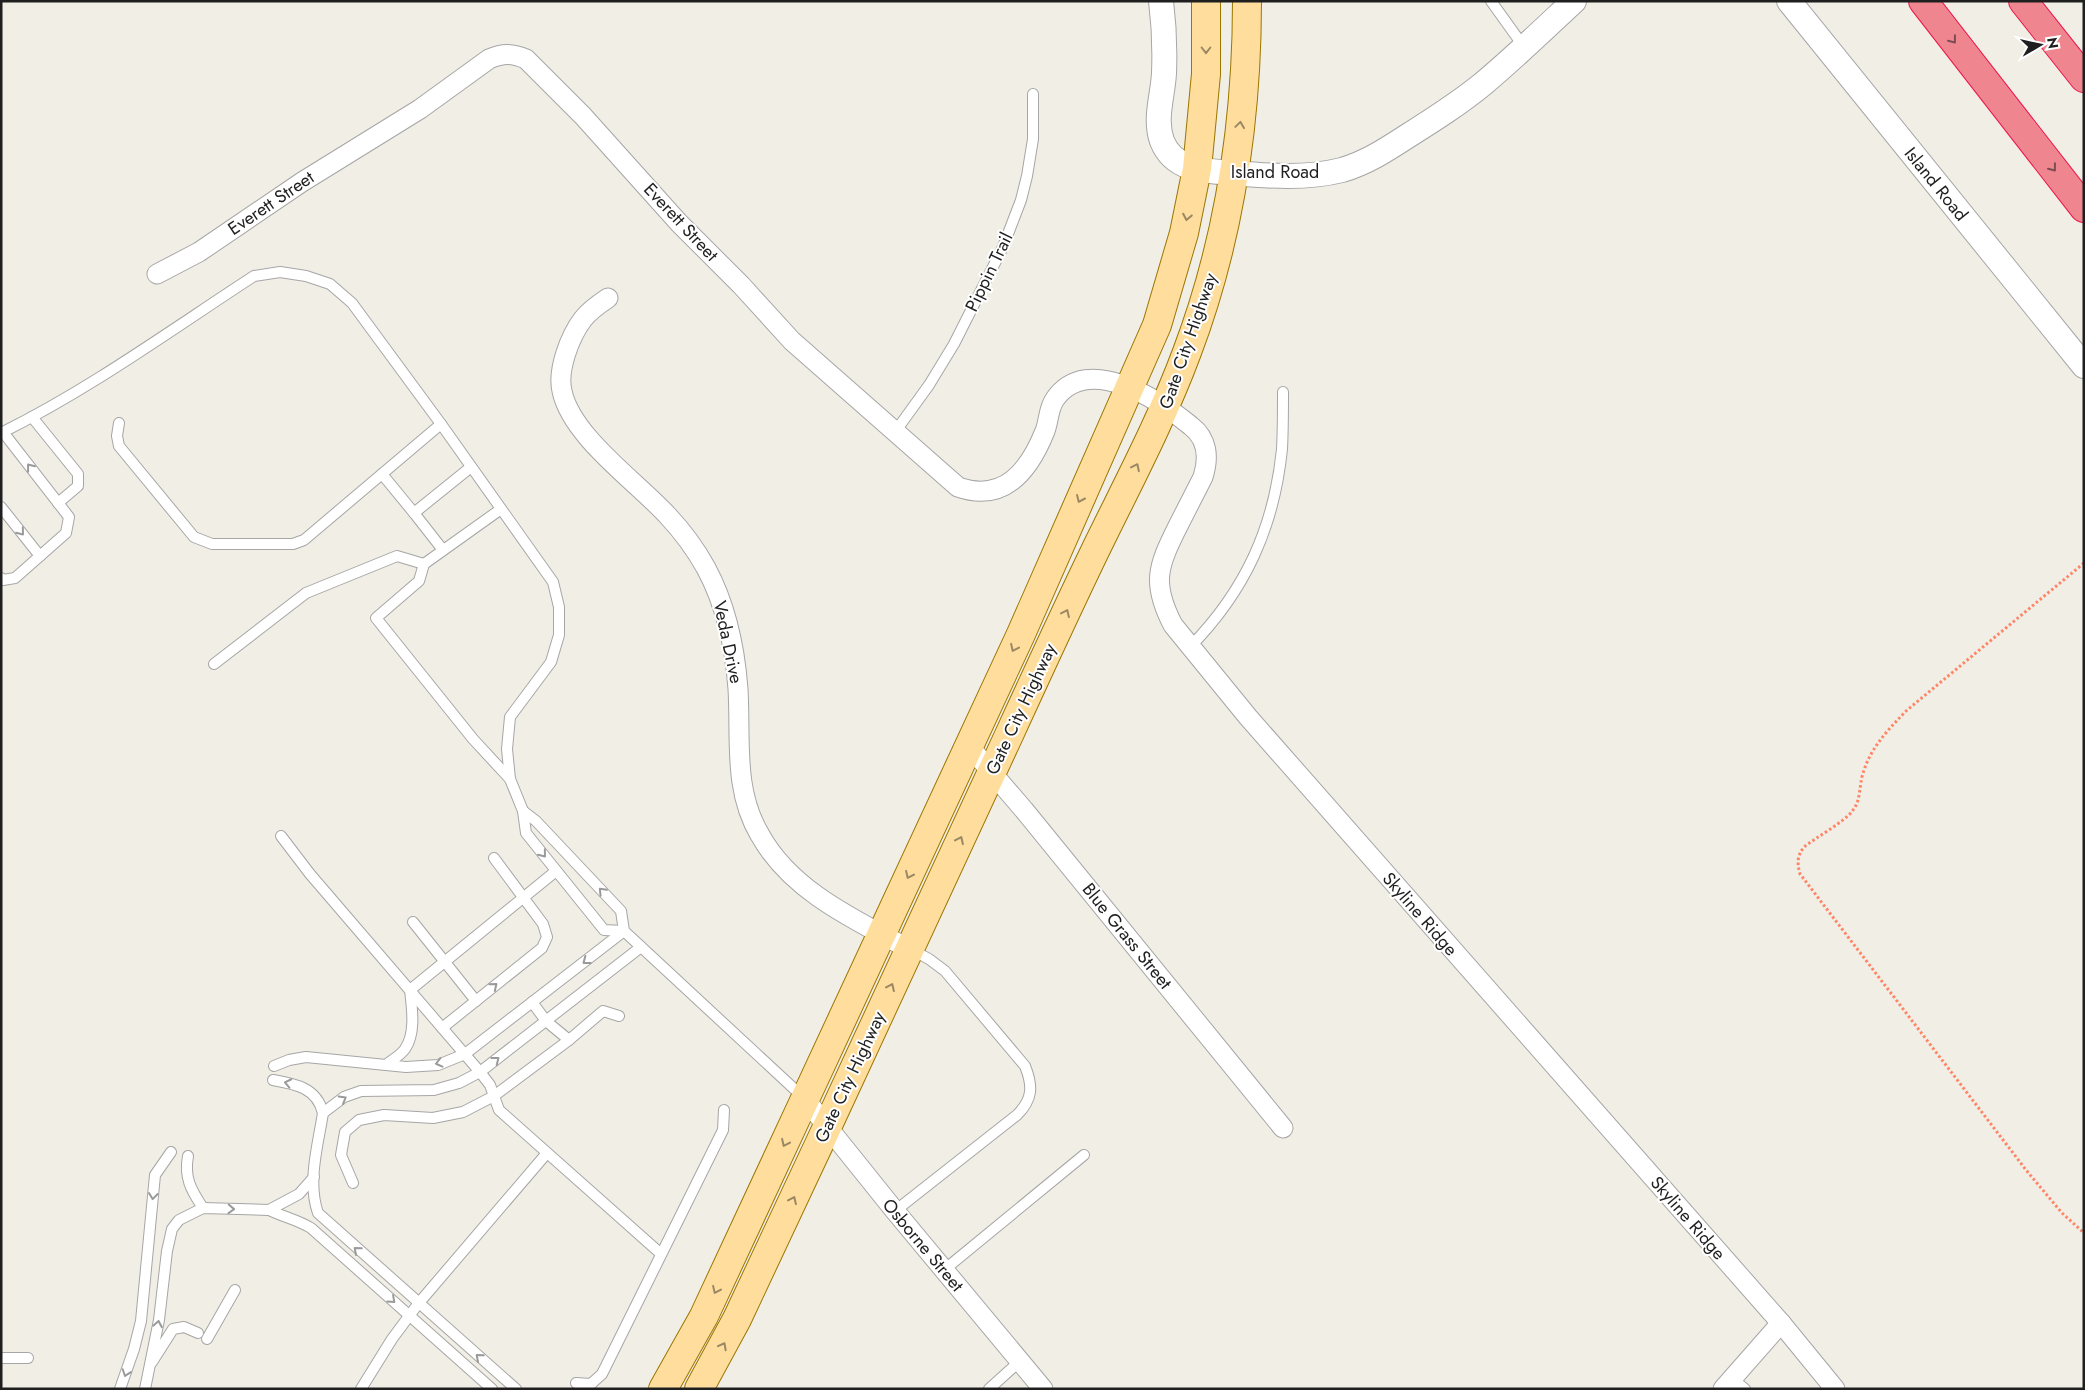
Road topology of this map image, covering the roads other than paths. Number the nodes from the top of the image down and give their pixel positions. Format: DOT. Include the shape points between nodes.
graph roads {
  1 [pos="1161,1"];
  2 [pos="1206,1"];
  3 [pos="1247,1"];
  4 [pos="1491,1"];
  5 [pos="1574,1"];
  6 [pos="1789,1"];
  7 [pos="1923,1"];
  8 [pos="2024,1"];
  9 [pos="1524,47"];
  10 [pos="2084,78"];
  11 [pos="1033,94"];
  12 [pos="1197,170"];
  13 [pos="1234,173"];
  14 [pos="2084,208"];
  15 [pos="157,274"];
  16 [pos="608,298"];
  17 [pos="2084,366"];
  18 [pos="1130,389"];
  19 [pos="1283,392"];
  20 [pos="1166,406"];
  21 [pos="32,417"];
  22 [pos="120,423"];
  23 [pos="442,424"];
  24 [pos="2,432"];
  25 [pos="895,432"];
  26 [pos="471,467"];
  27 [pos="382,474"];
  28 [pos="58,503"];
  29 [pos="1,507"];
  30 [pos="501,509"];
  31 [pos="414,514"];
  32 [pos="443,550"];
  33 [pos="40,556"];
  34 [pos="424,564"];
  35 [pos="2,579"];
  36 [pos="1190,647"];
  37 [pos="214,664"];
  38 [pos="969,746"];
  39 [pos="991,772"];
  40 [pos="510,779"];
  41 [pos="523,811"];
  42 [pos="282,836"];
  43 [pos="494,858"];
  44 [pos="556,871"];
  45 [pos="524,897"];
  46 [pos="413,922"];
  47 [pos="624,932"];
  48 [pos="881,934"];
  49 [pos="641,947"];
  50 [pos="909,949"];
  51 [pos="445,962"];
  52 [pos="410,990"];
  53 [pos="476,1001"];
  54 [pos="532,1002"];
  55 [pos="620,1016"];
  56 [pos="546,1020"];
  57 [pos="442,1028"];
  58 [pos="569,1040"];
  59 [pos="465,1054"];
  60 [pos="386,1065"];
  61 [pos="274,1066"];
  62 [pos="480,1072"];
  63 [pos="273,1080"];
  64 [pos="494,1096"];
  65 [pos="805,1099"];
  66 [pos="724,1110"];
  67 [pos="323,1113"];
  68 [pos="827,1127"];
  69 [pos="1283,1128"];
  70 [pos="171,1152"];
  71 [pos="547,1153"];
  72 [pos="1084,1155"];
  73 [pos="188,1156"];
  74 [pos="314,1177"];
  75 [pos="353,1183"];
  76 [pos="203,1208"];
  77 [pos="269,1210"];
  78 [pos="895,1212"];
  79 [pos="660,1253"];
  80 [pos="944,1270"];
  81 [pos="235,1290"];
  82 [pos="418,1304"];
  83 [pos="409,1315"];
  84 [pos="1780,1323"];
  85 [pos="134,1349"];
  86 [pos="1,1358"];
  87 [pos="28,1358"];
  88 [pos="151,1359"];
  89 [pos="1020,1361"];
  90 [pos="576,1383"];
  91 [pos="1733,1385"];
  92 [pos="120,1389"];
  93 [pos="145,1389"];
  94 [pos="360,1389"];
  95 [pos="492,1389"];
  96 [pos="516,1389"];
  97 [pos="663,1389"];
  98 [pos="699,1389"];
  99 [pos="989,1389"];
  100 [pos="1043,1389"];
  101 [pos="1836,1389"];
  1 -- 12 [label="street, Island Road" via="1164,75 1158,124 1162,141 1172,156 1181,164"];
  2 -- 12 [label="main road, Gate City Highway, one-way" via="1206,74"];
  13 -- 3 [label="main road, Gate City Highway, one-way" via="1244,101"];
  4 -- 9 [label="lane"];
  5 -- 9 [label="street, Island Road"];
  6 -- 17 [label="street, Island Road"];
  7 -- 14 [label="highway, one-way"];
  8 -- 10 [label="highway"];
  9 -- 13 [label="street, Island Road" via="1476,88 1368,160 1311,176"];
  11 -- 25 [label="lane, Pippin Trail" via="1027,176 1003,248 954,344"];
  12 -- 13 [label="street, Island Road"];
  12 -- 18 [label="main road, Gate City Highway, one-way" via="1169,290"];
  13 -- 20 [label="main road, Gate City Highway" via="1208,288"];
  15 -- 25 [label="street, Everett Street" via="199,252 302,182 420,109 489,59 515,54 526,59 583,116 792,342"];
  16 -- 48 [label="street, Veda Drive" via="584,317 565,356 561,388 565,405 599,449 689,541 718,593 734,652 741,777 748,811 760,836 796,879 833,907"];
  18 -- 20 [label="street, Everett Street"];
  18 -- 25 [label="street, Everett Street" via="1094,378 1077,381 1065,388 1055,399 1046,430 1021,473 998,490 969,491 953,484"];
  18 -- 38 [label="main road, Gate City Highway, one-way"];
  19 -- 36 [label="lane" via="1279,469 1263,535 1232,597"];
  20 -- 36 [label="street, Skyline Ridge" via="1196,429 1204,440 1207,453 1203,477 1162,556 1160,571 1164,608 1172,625"];
  39 -- 20 [label="main road, Gate City Highway, one-way"];
  21 -- 23 [label="lane" via="74,394 254,276 280,272 330,284 352,303"];
  21 -- 24 [label="lane"];
  21 -- 28 [label="lane" via="78,474 78,486"];
  22 -- 27 [label="lane" via="119,446 194,537 212,544 293,544 304,540"];
  23 -- 26 [label="lane"];
  23 -- 27 [label="lane"];
  28 -- 24 [label="lane, one-way"];
  26 -- 30 [label="lane"];
  26 -- 31 [label="lane"];
  27 -- 31 [label="lane"];
  28 -- 33 [label="lane" via="69,517 66,533"];
  29 -- 33 [label="lane, one-way"];
  30 -- 32 [label="lane"];
  30 -- 40 [label="lane" via="553,582 559,607 559,635 551,662 510,717 507,749"];
  31 -- 32 [label="lane"];
  32 -- 34 [label="lane"];
  33 -- 35 [label="lane" via="15,578"];
  34 -- 37 [label="lane" via="397,556 306,593"];
  34 -- 40 [label="lane" via="419,581 376,618 473,739"];
  36 -- 84 [label="street, Skyline Ridge"];
  38 -- 39 [label="street, Blue Grass Street"];
  38 -- 48 [label="main road, Gate City Highway, one-way"];
  50 -- 39 [label="main road, Gate City Highway, one-way"];
  39 -- 69 [label="street, Blue Grass Street"];
  40 -- 41 [label="lane"];
  41 -- 44 [label="lane, one-way" via="526,833"];
  47 -- 41 [label="lane, one-way" via="621,911"];
  42 -- 52 [label="lane" via="316,881"];
  43 -- 45 [label="lane"];
  44 -- 45 [label="lane"];
  44 -- 47 [label="lane" via="604,930"];
  45 -- 51 [label="lane"];
  53 -- 45 [label="lane, one-way" via="542,948 547,937 543,924"];
  46 -- 51 [label="lane"];
  47 -- 49 [label="lane"];
  47 -- 54 [label="lane, one-way"];
  48 -- 50 [label="street, Veda Drive"];
  48 -- 65 [label="main road, Gate City Highway"];
  49 -- 56 [label="lane"];
  49 -- 65 [label="lane"];
  68 -- 50 [label="main road, Gate City Highway, one-way"];
  50 -- 78 [label="lane" via="929,959 953,979 1025,1066 1030,1078 1030,1094 1026,1106 1017,1115"];
  51 -- 52 [label="lane"];
  51 -- 53 [label="lane"];
  52 -- 57 [label="lane"];
  52 -- 60 [label="lane" via="411,1032 405,1049"];
  53 -- 57 [label="lane"];
  54 -- 56 [label="lane"];
  54 -- 59 [label="lane"];
  55 -- 58 [label="lane" via="603,1011"];
  56 -- 58 [label="lane"];
  62 -- 56 [label="lane, one-way"];
  57 -- 59 [label="lane"];
  58 -- 64 [label="lane"];
  59 -- 60 [label="lane, one-way" via="438,1065"];
  59 -- 62 [label="lane"];
  60 -- 61 [label="lane" via="306,1057"];
  62 -- 64 [label="lane"];
  67 -- 62 [label="lane, one-way" via="344,1097 361,1091 434,1090 459,1084"];
  67 -- 63 [label="lane, one-way" via="320,1102 304,1087"];
  64 -- 71 [label="lane" via="499,1110"];
  64 -- 75 [label="lane" via="462,1112 433,1118 384,1115 359,1120 346,1132 341,1155"];
  65 -- 68 [label="street, Osborne Street"];
  65 -- 97 [label="main road, Gate City Highway, one-way" via="704,1316"];
  66 -- 79 [label="lane" via="723,1130"];
  67 -- 74 [label="lane"];
  68 -- 78 [label="street, Osborne Street"];
  98 -- 68 [label="main road, Gate City Highway, one-way" via="737,1319"];
  70 -- 85 [label="lane, one-way" via="155,1176 140,1321"];
  71 -- 79 [label="lane"];
  71 -- 82 [label="lane"];
  72 -- 80 [label="lane"];
  73 -- 76 [label="lane" via="186,1167 190,1190"];
  74 -- 77 [label="lane" via="299,1194"];
  82 -- 74 [label="lane, one-way" via="318,1213 313,1199"];
  76 -- 77 [label="lane, one-way"];
  88 -- 76 [label="lane, one-way" via="172,1230 179,1220"];
  77 -- 83 [label="lane, one-way" via="311,1228"];
  78 -- 80 [label="street, Osborne Street"];
  79 -- 90 [label="lane" via="602,1374 591,1384"];
  80 -- 89 [label="street, Osborne Street"];
  81 -- 88 [label="lane" via="202,1336 184,1326 172,1329"];
  82 -- 83 [label="lane"];
  96 -- 82 [label="lane, one-way"];
  83 -- 94 [label="lane"];
  83 -- 95 [label="lane"];
  84 -- 91 [label="street"];
  84 -- 101 [label="street, Skyline Ridge"];
  85 -- 88 [label="lane"];
  85 -- 92 [label="lane, one-way"];
  86 -- 87 [label="lane"];
  88 -- 93 [label="lane"];
  89 -- 99 [label="lane"];
  89 -- 100 [label="street, Osborne Street"];
}
